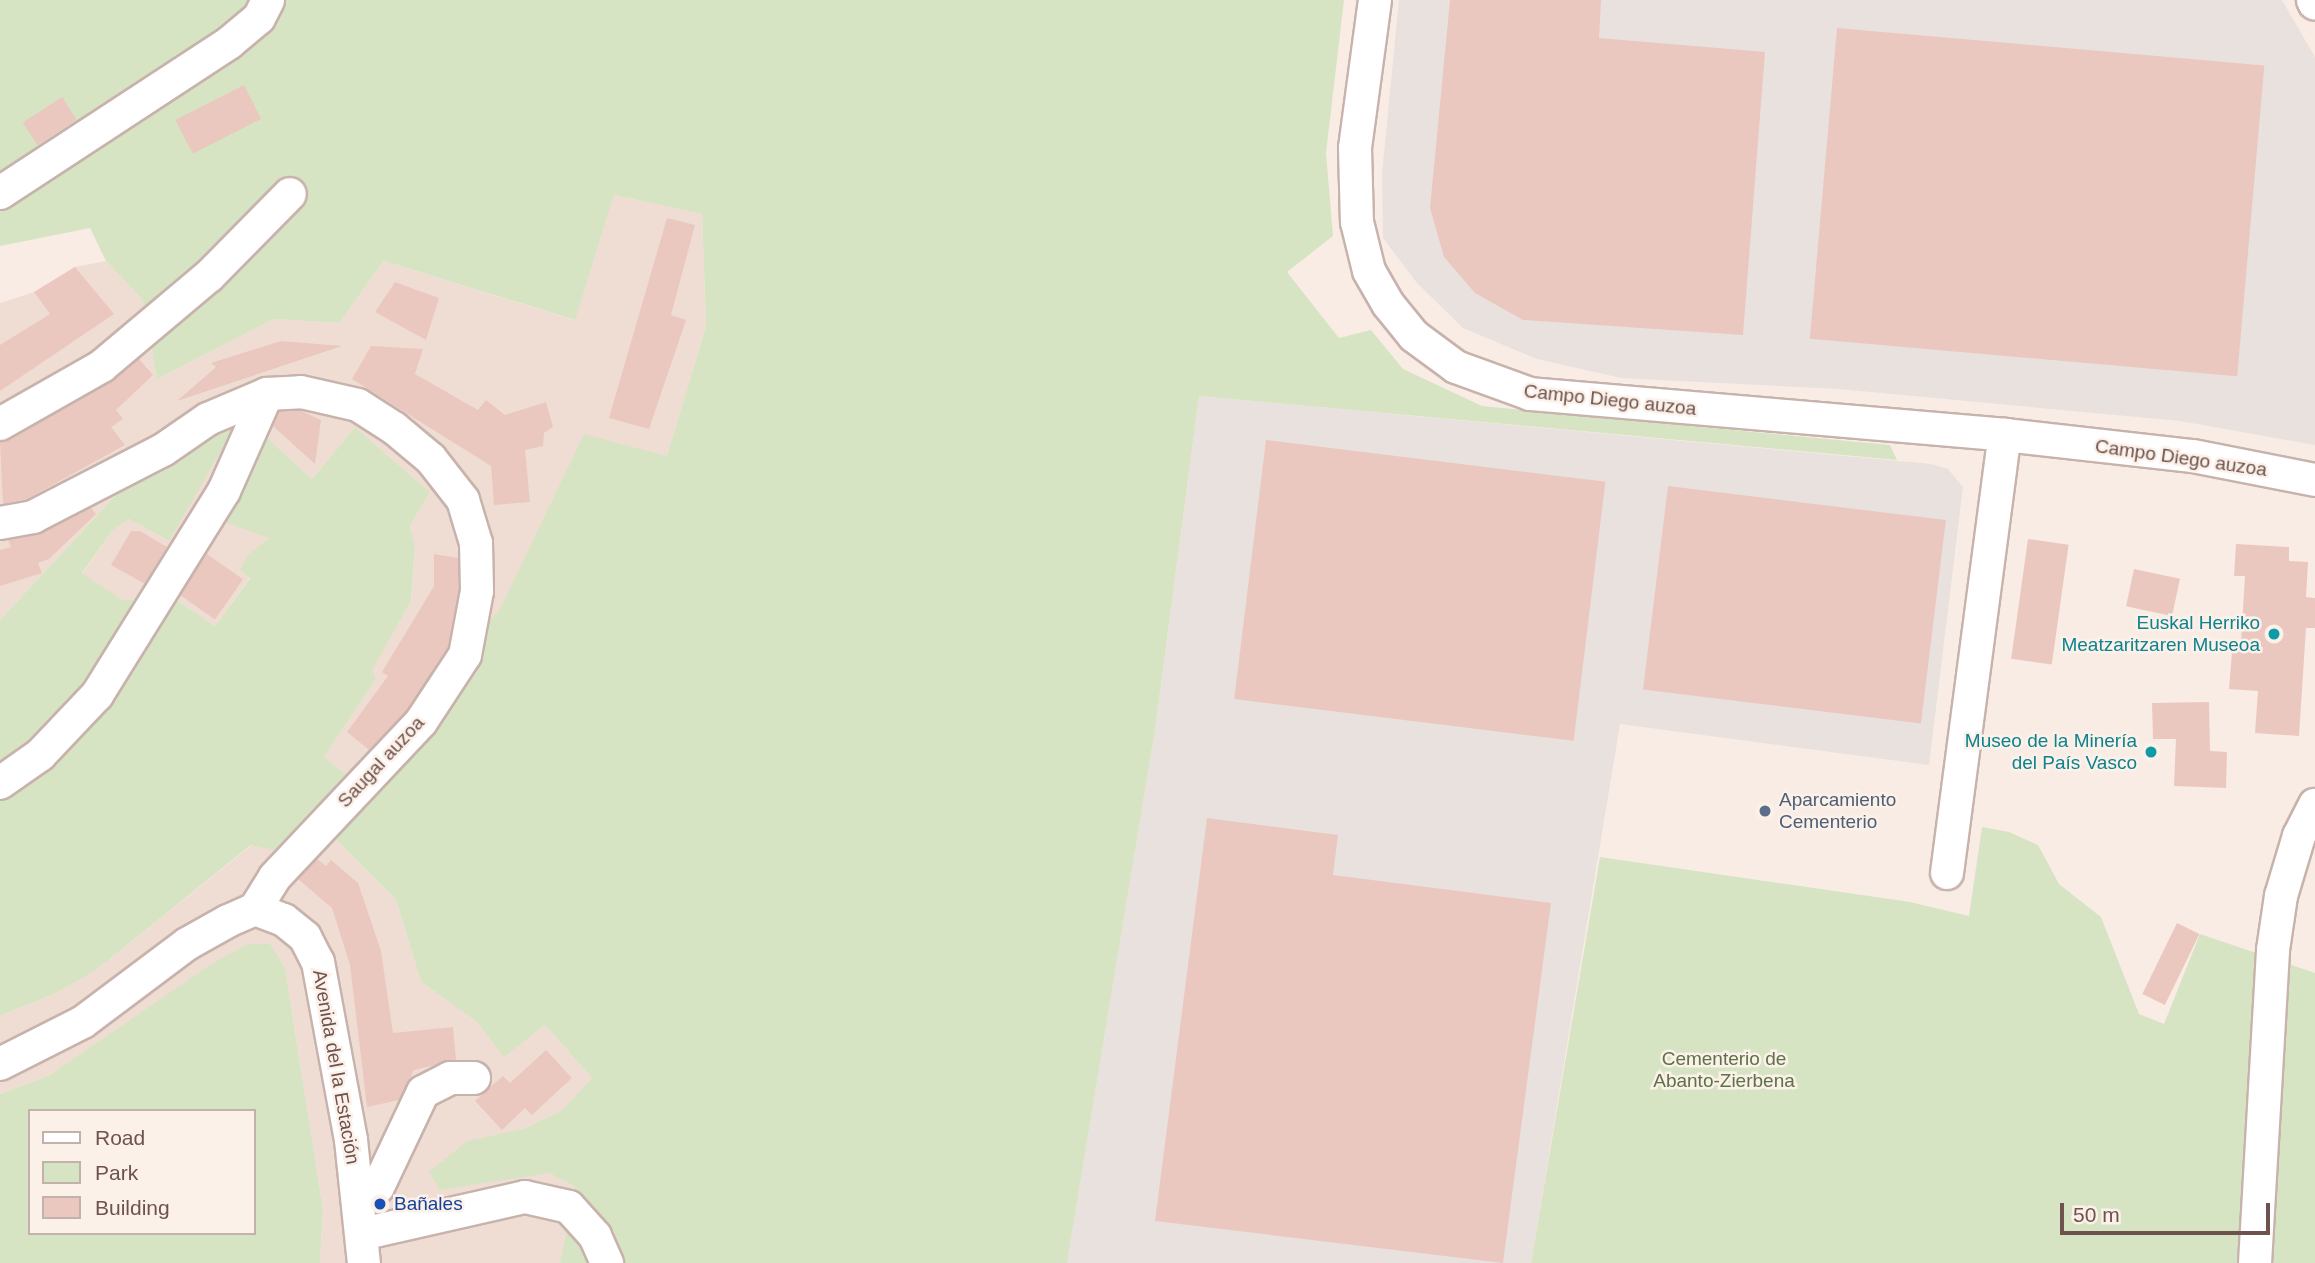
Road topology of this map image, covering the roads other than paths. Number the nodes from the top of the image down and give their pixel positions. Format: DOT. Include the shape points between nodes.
graph roads {
  1 [pos="268,0"];
  2 [pos="1375,0"];
  3 [pos="0,193"];
  4 [pos="290,194"];
  5 [pos="267,394"];
  6 [pos="0,424"];
  7 [pos="2005,435"];
  8 [pos="2315,480"];
  9 [pos="0,523"];
  10 [pos="0,783"];
  11 [pos="2315,805"];
  12 [pos="1947,873"];
  13 [pos="255,909"];
  14 [pos="0,1064"];
  15 [pos="474,1078"];
  16 [pos="357,1191"];
  17 [pos="363,1248"];
  18 [pos="607,1263"];
  19 [pos="2255,1263"];
  1 -- 3 [label="street" via="259,18 229,44"];
  2 -- 7 [label="street, Campo Diego auzoa" via="1355,148 1357,222 1370,271 1388,304 1414,336 1456,368 1530,394"];
  4 -- 6 [label="street" via="209,276 102,366"];
  5 -- 9 [label="street, Saugal auzoa" via="208,419 163,450 33,517"];
  5 -- 10 [label="street" via="224,491 97,695 40,755"];
  5 -- 13 [label="street, Saugal auzoa" via="301,392 358,405 431,459 463,500 476,543 477,590 465,654 421,722 275,877"];
  7 -- 8 [label="street, Campo Diego auzoa" via="2193,456"];
  7 -- 12 [label="street"];
  11 -- 19 [label="street" via="2299,836 2281,895 2273,950"];
  13 -- 14 [label="street" via="187,944 83,1021 20,1058"];
  13 -- 16 [label="street, Avenida del la Estación" via="284,920 305,937 318,962"];
  15 -- 16 [label="street" via="450,1077 423,1091 378,1187"];
  16 -- 17 [label="street, Avenida del la Estación"];
  17 -- 18 [label="street" via="525,1197 569,1207 595,1236"];
}
